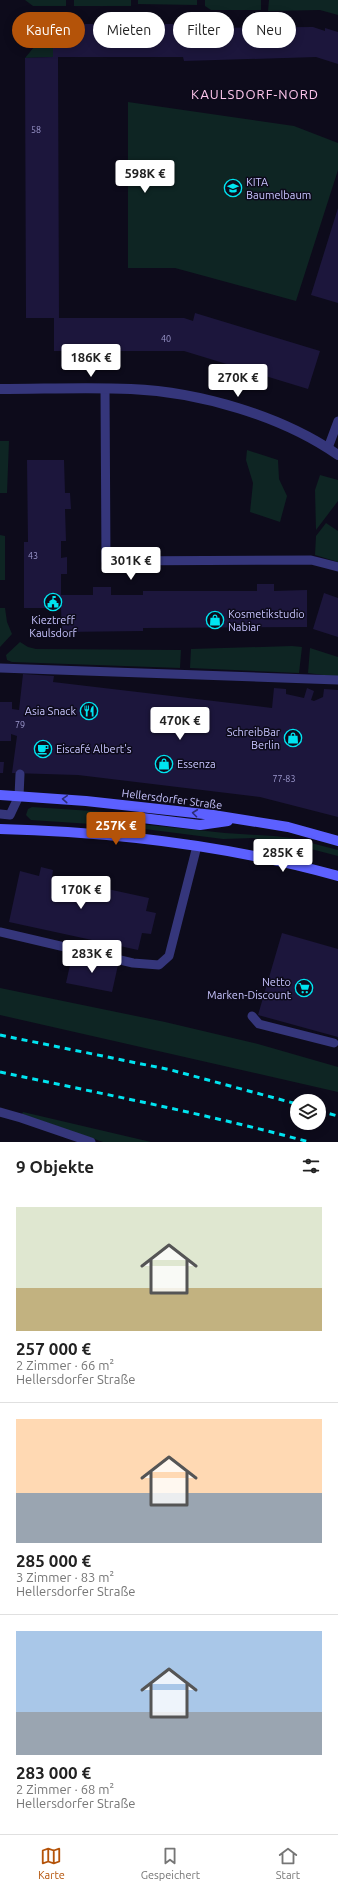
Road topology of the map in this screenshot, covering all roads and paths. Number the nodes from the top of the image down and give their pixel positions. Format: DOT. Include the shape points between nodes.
graph roads {
  1 [pos="0,389"];
  2 [pos="105,389"];
  3 [pos="338,421"];
  4 [pos="328,448"];
  5 [pos="338,455"];
  6 [pos="338,567"];
  7 [pos="0,668"];
  8 [pos="338,680"];
  9 [pos="20,774"];
  10 [pos="0,795"];
  11 [pos="19,796"];
  12 [pos="0,814"];
  13 [pos="238,819"];
  14 [pos="0,828"];
  15 [pos="121,835"];
  16 [pos="338,841"];
  17 [pos="196,846"];
  18 [pos="338,876"];
  19 [pos="0,932"];
  20 [pos="252,1016"];
  21 [pos="334,1043"];
  22 [pos="0,1112"];
  23 [pos="91,1142"];
  1 -- 2 [label="street"];
  2 -- 4 [label="street" via="162,392 205,400 254,414 305,434"];
  2 -- 6 [label="lane" via="106,561 312,560"];
  3 -- 4 [label="lane"];
  4 -- 5 [label="street"];
  7 -- 8 [label="lane"];
  9 -- 11 [label="lane"];
  10 -- 11 [label="main road, Hellersdorfer Straße"];
  11 -- 12 [label="lane" via="10,814"];
  13 -- 11 [label="main road, Hellersdorfer Straße, one-way" via="141,806"];
  13 -- 15 [label="main road" via="200,825 134,817 122,822"];
  13 -- 16 [label="main road, Hellersdorfer Straße" via="288,827"];
  14 -- 15 [label="main road"];
  15 -- 17 [label="main road"];
  17 -- 18 [label="main road" via="233,851"];
  17 -- 19 [label="lane" via="169,956 159,965 133,963"];
  20 -- 21 [label="lane" via="259,1024"];
  22 -- 23 [label="lane"];
}
